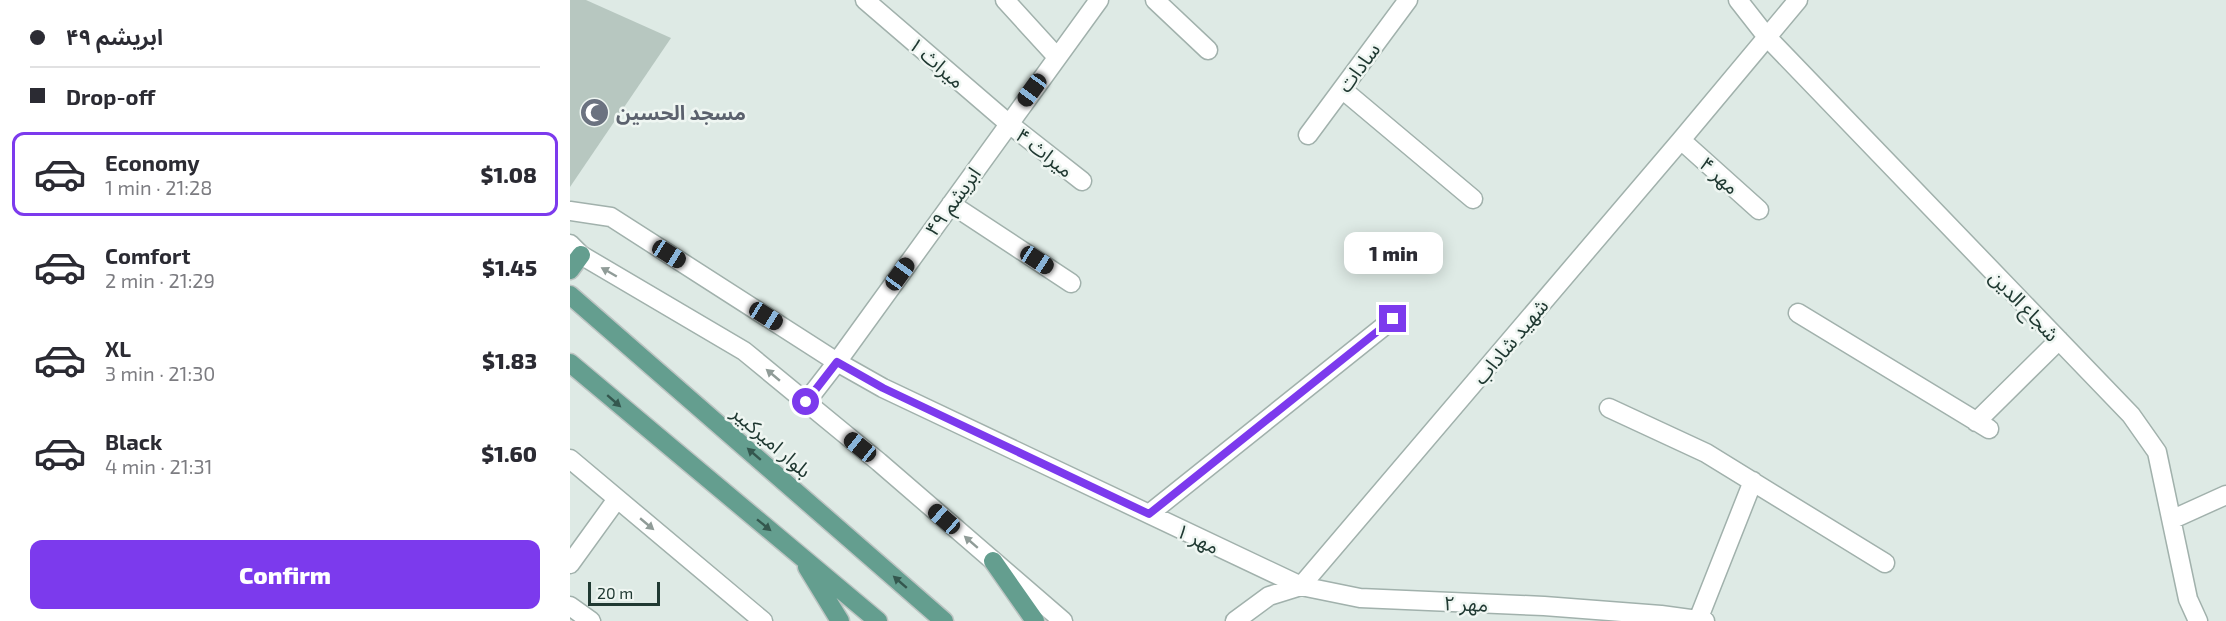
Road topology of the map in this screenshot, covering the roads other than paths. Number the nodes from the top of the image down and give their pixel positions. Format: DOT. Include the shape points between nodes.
graph roads {
  1 [pos="865,0"];
  2 [pos="1005,0"];
  3 [pos="1099,0"];
  4 [pos="1155,0"];
  5 [pos="1408,0"];
  6 [pos="1738,0"];
  7 [pos="1798,0"];
  8 [pos="1767,37"];
  9 [pos="1208,50"];
  10 [pos="1057,57"];
  11 [pos="1342,89"];
  12 [pos="1008,123"];
  13 [pos="1308,135"];
  14 [pos="1681,140"];
  15 [pos="1082,180"];
  16 [pos="1473,199"];
  17 [pos="951,204"];
  18 [pos="1759,210"];
  19 [pos="570,211"];
  20 [pos="576,250"];
  21 [pos="570,270"];
  22 [pos="1071,283"];
  23 [pos="570,296"];
  24 [pos="1797,313"];
  25 [pos="1393,319"];
  26 [pos="2058,340"];
  27 [pos="837,362"];
  28 [pos="570,363"];
  29 [pos="806,402"];
  30 [pos="1609,408"];
  31 [pos="570,459"];
  32 [pos="1753,481"];
  33 [pos="2226,495"];
  34 [pos="617,499"];
  35 [pos="1149,514"];
  36 [pos="2173,519"];
  37 [pos="798,553"];
  38 [pos="993,561"];
  39 [pos="1885,563"];
  40 [pos="570,564"];
  41 [pos="1300,586"];
  42 [pos="570,606"];
  43 [pos="591,621"];
  44 [pos="763,621"];
  45 [pos="840,621"];
  46 [pos="878,621"];
  47 [pos="944,621"];
  48 [pos="1035,621"];
  49 [pos="1062,621"];
  50 [pos="1235,621"];
  51 [pos="1702,621"];
  52 [pos="2198,621"];
  1 -- 12 [label="street, میراث ۱"];
  2 -- 10 [label="street"];
  3 -- 10 [label="street, ابریشم ۴۹"];
  4 -- 9 [label="street"];
  5 -- 11 [label="street, سادات"];
  6 -- 8 [label="street, شجاع الدین"];
  7 -- 8 [label="street, شهید شاداب"];
  8 -- 14 [label="street, شهید شاداب"];
  8 -- 26 [label="street, شجاع الدین"];
  10 -- 12 [label="street, ابریشم ۴۹"];
  11 -- 13 [label="street, سادات"];
  11 -- 16 [label="street"];
  12 -- 15 [label="street, میراث ۴"];
  12 -- 17 [label="street, ابریشم ۴۹"];
  14 -- 18 [label="street, مهر ۴"];
  14 -- 41 [label="street, شهید شاداب"];
  17 -- 22 [label="street"];
  17 -- 27 [label="street, ابریشم ۴۹"];
  19 -- 27 [label="street, مهر ۱" via="611,217"];
  20 -- 21 [label="main road"];
  29 -- 20 [label="street, one-way" via="744,351"];
  47 -- 23 [label="main road, بلوار امیرکبیر, one-way"];
  24 -- 26 [label="street" via="1982,425"];
  25 -- 35 [label="street"];
  26 -- 36 [label="street, شجاع الدین" via="2130,415 2157,452"];
  27 -- 29 [label="street, ابریشم ۴۹"];
  27 -- 35 [label="street, مهر ۱" via="883,388"];
  28 -- 37 [label="main road, one-way"];
  38 -- 29 [label="street, one-way"];
  30 -- 32 [label="street" via="1706,453"];
  31 -- 34 [label="street"];
  32 -- 39 [label="street"];
  32 -- 51 [label="street"];
  33 -- 36 [label="street"];
  34 -- 40 [label="street"];
  34 -- 44 [label="street, one-way"];
  35 -- 41 [label="street, مهر ۱"];
  36 -- 52 [label="street, شجاع الدین" via="2188,599"];
  37 -- 45 [label="main road"];
  37 -- 46 [label="main road"];
  38 -- 48 [label="main road"];
  38 -- 49 [label="street"];
  41 -- 50 [label="street" via="1269,596"];
  41 -- 51 [label="street, مهر ۲" via="1360,598 1544,606"];
  42 -- 43 [label="street"];
}
